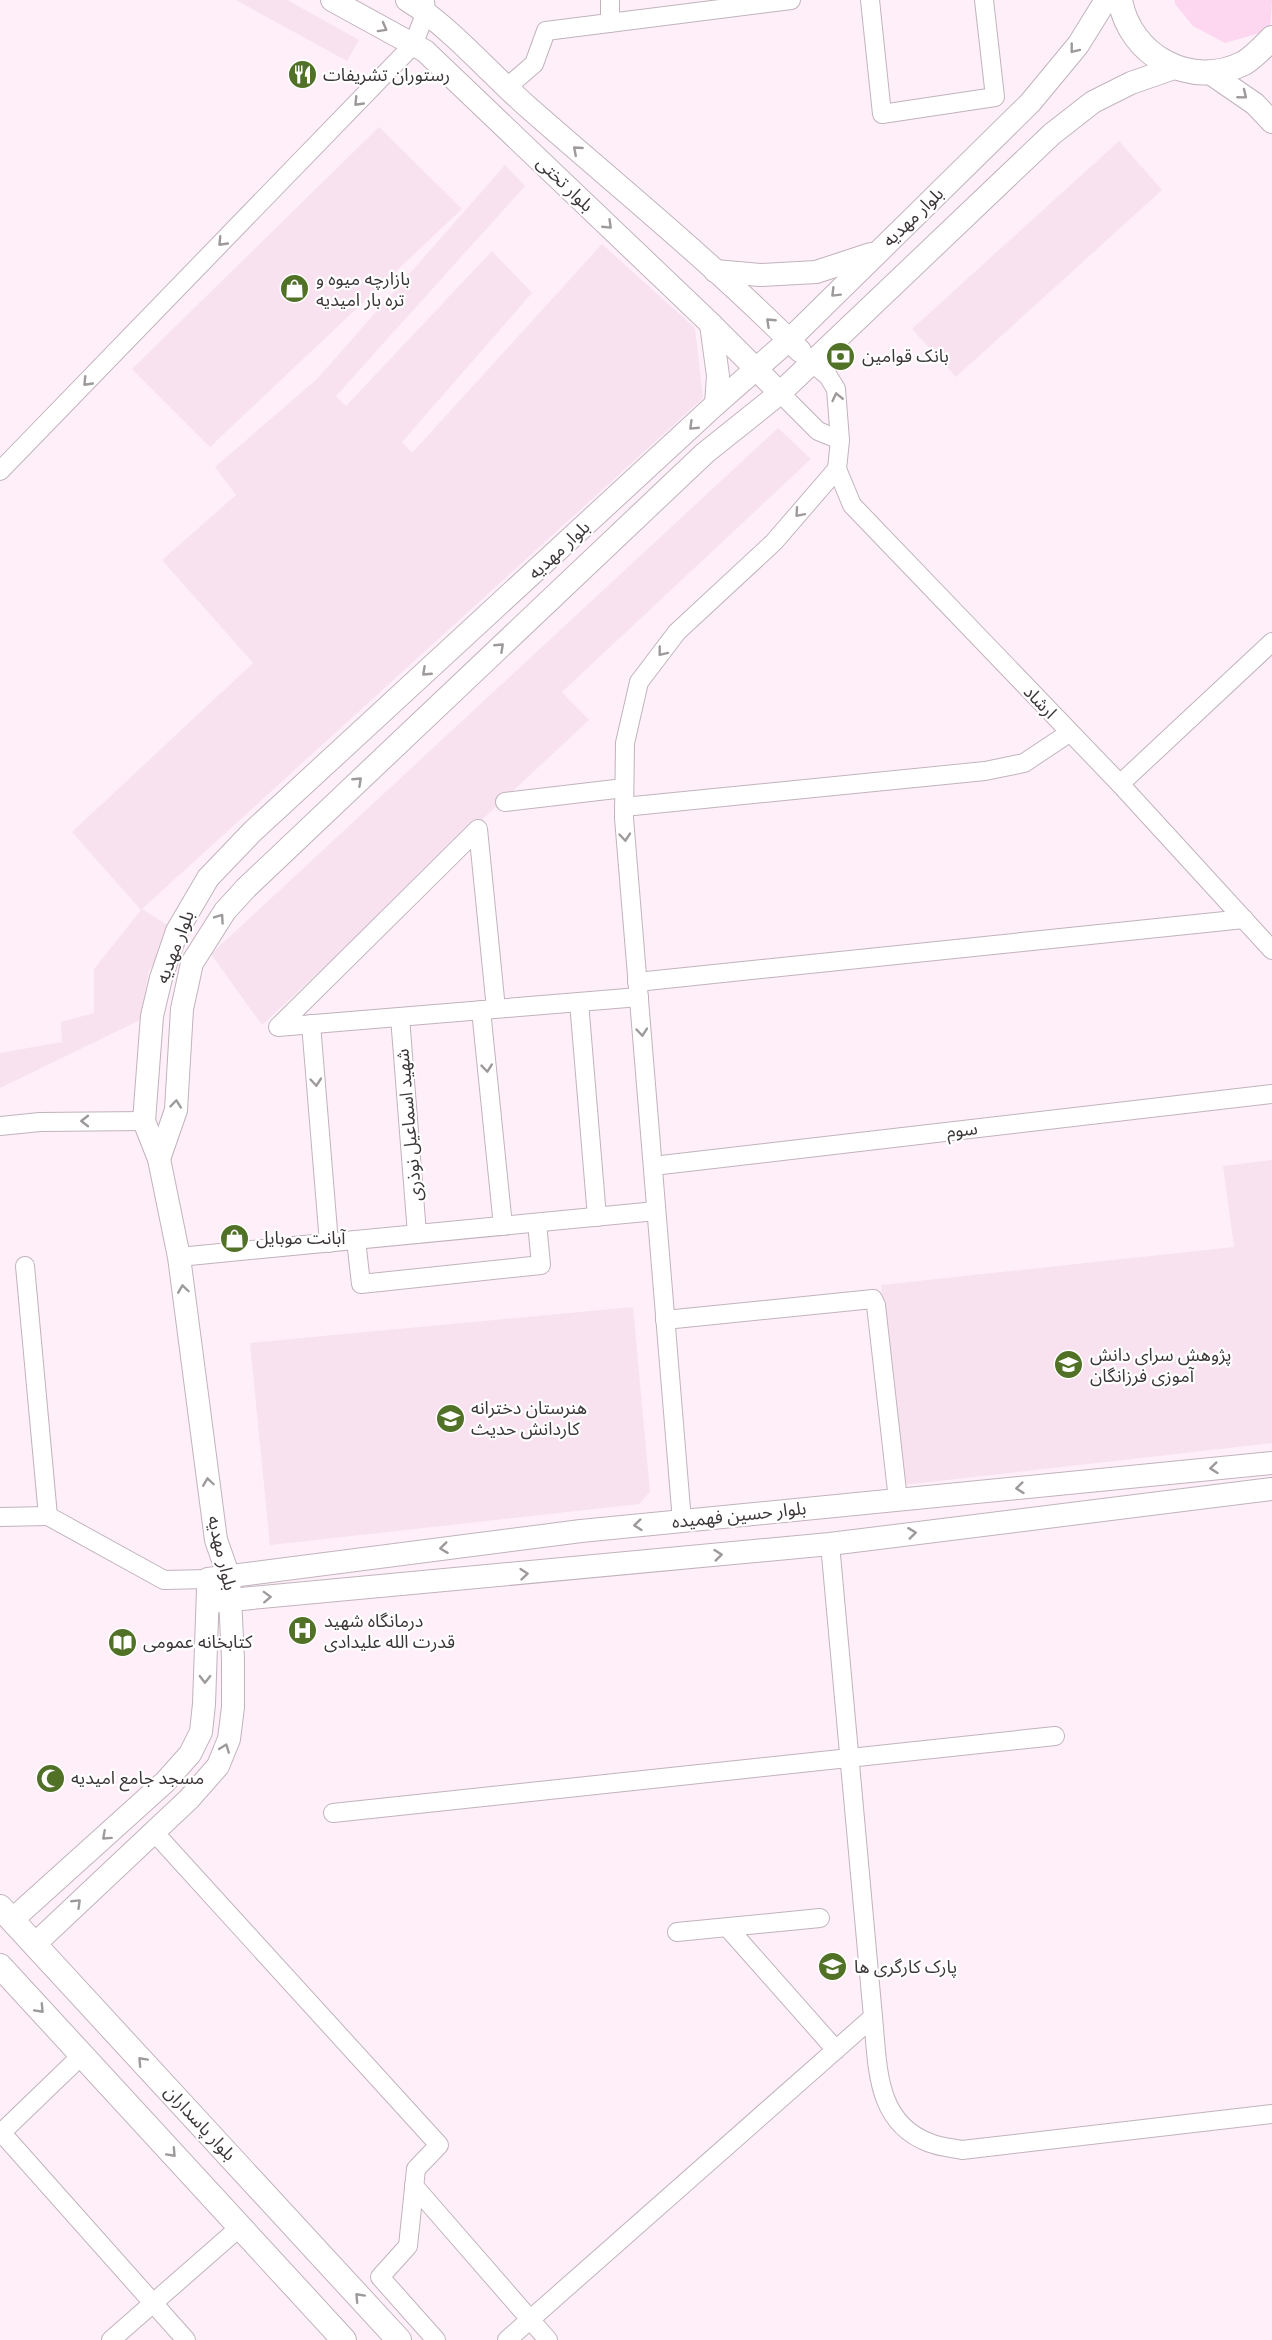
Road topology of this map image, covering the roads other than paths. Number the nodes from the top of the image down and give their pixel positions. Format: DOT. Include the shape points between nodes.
graph roads {
  1 [pos="332,0"];
  2 [pos="406,0"];
  3 [pos="610,0"];
  4 [pos="870,0"];
  5 [pos="984,0"];
  6 [pos="1106,0"];
  7 [pos="1120,0"];
  8 [pos="779,1"];
  9 [pos="426,6"];
  10 [pos="610,23"];
  11 [pos="1272,38"];
  12 [pos="414,45"];
  13 [pos="1174,68"];
  14 [pos="1210,73"];
  15 [pos="506,88"];
  16 [pos="1272,122"];
  17 [pos="876,253"];
  18 [pos="715,271"];
  19 [pos="711,324"];
  20 [pos="789,340"];
  21 [pos="812,363"];
  22 [pos="757,368"];
  23 [pos="780,393"];
  24 [pos="716,404"];
  25 [pos="840,440"];
  26 [pos="837,469"];
  27 [pos="0,471"];
  28 [pos="1272,642"];
  29 [pos="1069,733"];
  30 [pos="1120,784"];
  31 [pos="624,788"];
  32 [pos="505,802"];
  33 [pos="624,807"];
  34 [pos="1244,919"];
  35 [pos="1272,950"];
  36 [pos="638,989"];
  37 [pos="579,1002"];
  38 [pos="489,1009"];
  39 [pos="400,1017"];
  40 [pos="311,1024"];
  41 [pos="1272,1094"];
  42 [pos="144,1121"];
  43 [pos="0,1126"];
  44 [pos="159,1159"];
  45 [pos="653,1166"];
  46 [pos="657,1211"];
  47 [pos="597,1217"];
  48 [pos="537,1223"];
  49 [pos="503,1226"];
  50 [pos="417,1234"];
  51 [pos="356,1240"];
  52 [pos="329,1243"];
  53 [pos="179,1257"];
  54 [pos="25,1266"];
  55 [pos="665,1320"];
  56 [pos="1270,1463"];
  57 [pos="1272,1489"];
  58 [pos="1272,1497"];
  59 [pos="898,1500"];
  60 [pos="48,1516"];
  61 [pos="0,1517"];
  62 [pos="682,1521"];
  63 [pos="830,1544"];
  64 [pos="223,1585"];
  65 [pos="209,1602"];
  66 [pos="1054,1736"];
  67 [pos="849,1758"];
  68 [pos="333,1814"];
  69 [pos="154,1832"];
  70 [pos="6,1913"];
  71 [pos="820,1918"];
  72 [pos="728,1928"];
  73 [pos="677,1932"];
  74 [pos="35,1944"];
  75 [pos="0,1966"];
  76 [pos="873,2016"];
  77 [pos="836,2050"];
  78 [pos="82,2055"];
  79 [pos="1272,2114"];
  80 [pos="0,2132"];
  81 [pos="414,2186"];
  82 [pos="240,2227"];
  83 [pos="153,2302"];
  84 [pos="530,2320"];
  85 [pos="111,2340"];
  86 [pos="186,2340"];
  87 [pos="344,2340"];
  88 [pos="399,2340"];
  89 [pos="436,2340"];
  90 [pos="507,2340"];
  91 [pos="548,2340"];
  1 -- 12 [label="street, بلوار تختی, one-way"];
  2 -- 9 [label="street, بلوار تختی"];
  3 -- 10 [label="street"];
  4 -- 5 [label="street" via="882,114 995,97"];
  6 -- 17 [label="street, بلوار مهدیه, one-way" via="1078,45 1030,103"];
  7 -- 13 [label="main road" via="1124,19 1144,49"];
  8 -- 10 [label="street"];
  9 -- 12 [label="street"];
  9 -- 15 [label="street, بلوار تختی"];
  10 -- 15 [label="street" via="546,31 534,64"];
  11 -- 14 [label="main road" via="1244,63"];
  12 -- 19 [label="street, بلوار تختی, one-way" via="425,51"];
  12 -- 27 [label="street, one-way"];
  13 -- 14 [label="main road"];
  13 -- 21 [label="street, بلوار مهدیه" via="1093,102 1052,134"];
  14 -- 16 [label="street, one-way"];
  18 -- 15 [label="street, بلوار تختی, one-way"];
  17 -- 18 [label="street" via="816,272 760,275"];
  17 -- 20 [label="street, بلوار مهدیه, one-way"];
  20 -- 18 [label="street, بلوار تختی, one-way"];
  19 -- 22 [label="street, بلوار تختی"];
  19 -- 24 [label="street" via="718,376"];
  20 -- 21 [label="street, بلوار تختی"];
  20 -- 22 [label="street, بلوار مهدیه"];
  21 -- 23 [label="street, بلوار مهدیه"];
  25 -- 21 [label="street, ارشاد, one-way" via="836,389"];
  22 -- 23 [label="street, بلوار تختی"];
  22 -- 24 [label="street, بلوار مهدیه"];
  23 -- 25 [label="street" via="818,431"];
  44 -- 23 [label="street, بلوار مهدیه, one-way" via="176,1110 182,1009 192,963 225,911 705,453"];
  24 -- 42 [label="street, بلوار مهدیه, one-way" via="252,832 208,878 177,931 161,978 152,1016"];
  25 -- 26 [label="street, ارشاد"];
  26 -- 29 [label="street, ارشاد" via="852,505"];
  26 -- 31 [label="street, one-way" via="774,542 677,632 639,682 625,743"];
  28 -- 30 [label="street"];
  29 -- 30 [label="street, ارشاد"];
  29 -- 33 [label="street" via="1024,763 985,771"];
  30 -- 34 [label="street, ارشاد"];
  31 -- 32 [label="street"];
  31 -- 33 [label="street"];
  33 -- 36 [label="street, one-way"];
  34 -- 35 [label="street, ارشاد"];
  34 -- 36 [label="street"];
  36 -- 37 [label="street"];
  36 -- 45 [label="street, one-way"];
  37 -- 38 [label="street"];
  37 -- 47 [label="street"];
  38 -- 39 [label="street"];
  38 -- 40 [label="street" via="478,829 278,1027"];
  38 -- 49 [label="street, one-way"];
  39 -- 40 [label="street"];
  39 -- 50 [label="street, شهید اسماعیل نوذری"];
  40 -- 52 [label="street, one-way"];
  41 -- 45 [label="street, سوم"];
  42 -- 43 [label="street, one-way"];
  42 -- 44 [label="street, بلوار مهدیه"];
  44 -- 53 [label="street, بلوار مهدیه"];
  45 -- 46 [label="street"];
  46 -- 47 [label="street"];
  46 -- 55 [label="street"];
  47 -- 48 [label="street"];
  48 -- 49 [label="street"];
  48 -- 51 [label="street" via="541,1265 361,1284"];
  49 -- 50 [label="street"];
  50 -- 51 [label="street"];
  51 -- 52 [label="street"];
  52 -- 53 [label="street"];
  64 -- 53 [label="street, بلوار مهدیه, one-way"];
  54 -- 60 [label="street"];
  55 -- 59 [label="street" via="873,1299"];
  55 -- 62 [label="street"];
  56 -- 57 [label="street"];
  56 -- 59 [label="street, بلوار حسین فهمیده, one-way"];
  57 -- 58 [label="street"];
  63 -- 57 [label="street, بلوار حسین فهمیده, one-way"];
  59 -- 62 [label="street, بلوار حسین فهمیده"];
  60 -- 61 [label="street"];
  60 -- 64 [label="street" via="164,1580"];
  62 -- 64 [label="street, بلوار حسین فهمیده, one-way" via="581,1531"];
  64 -- 63 [label="street, بلوار حسین فهمیده, one-way" via="285,1597"];
  63 -- 67 [label="street"];
  64 -- 65 [label="street, بلوار حسین فهمیده"];
  69 -- 64 [label="street, بلوار مهدیه, one-way" via="218,1766 229,1739 233,1707"];
  65 -- 70 [label="street, بلوار مهدیه, one-way" via="201,1732 190,1754 165,1782"];
  66 -- 67 [label="street"];
  67 -- 68 [label="street"];
  67 -- 76 [label="street"];
  74 -- 69 [label="street, بلوار مهدیه, one-way"];
  69 -- 81 [label="street" via="440,2145 416,2169"];
  70 -- 74 [label="main road, بلوار پاسداران"];
  71 -- 72 [label="street"];
  72 -- 73 [label="street"];
  72 -- 77 [label="street"];
  88 -- 74 [label="main road, بلوار پاسداران, one-way"];
  75 -- 78 [label="main road, one-way"];
  76 -- 77 [label="street"];
  76 -- 79 [label="street" via="887,2105 899,2126 930,2143 962,2150"];
  77 -- 84 [label="street"];
  78 -- 80 [label="street"];
  78 -- 82 [label="main road, one-way"];
  80 -- 83 [label="street"];
  81 -- 84 [label="street"];
  81 -- 89 [label="street" via="408,2246 380,2277"];
  82 -- 83 [label="street"];
  82 -- 87 [label="main road"];
  83 -- 85 [label="street"];
  83 -- 86 [label="street"];
  84 -- 90 [label="street"];
  84 -- 91 [label="street"];
}
